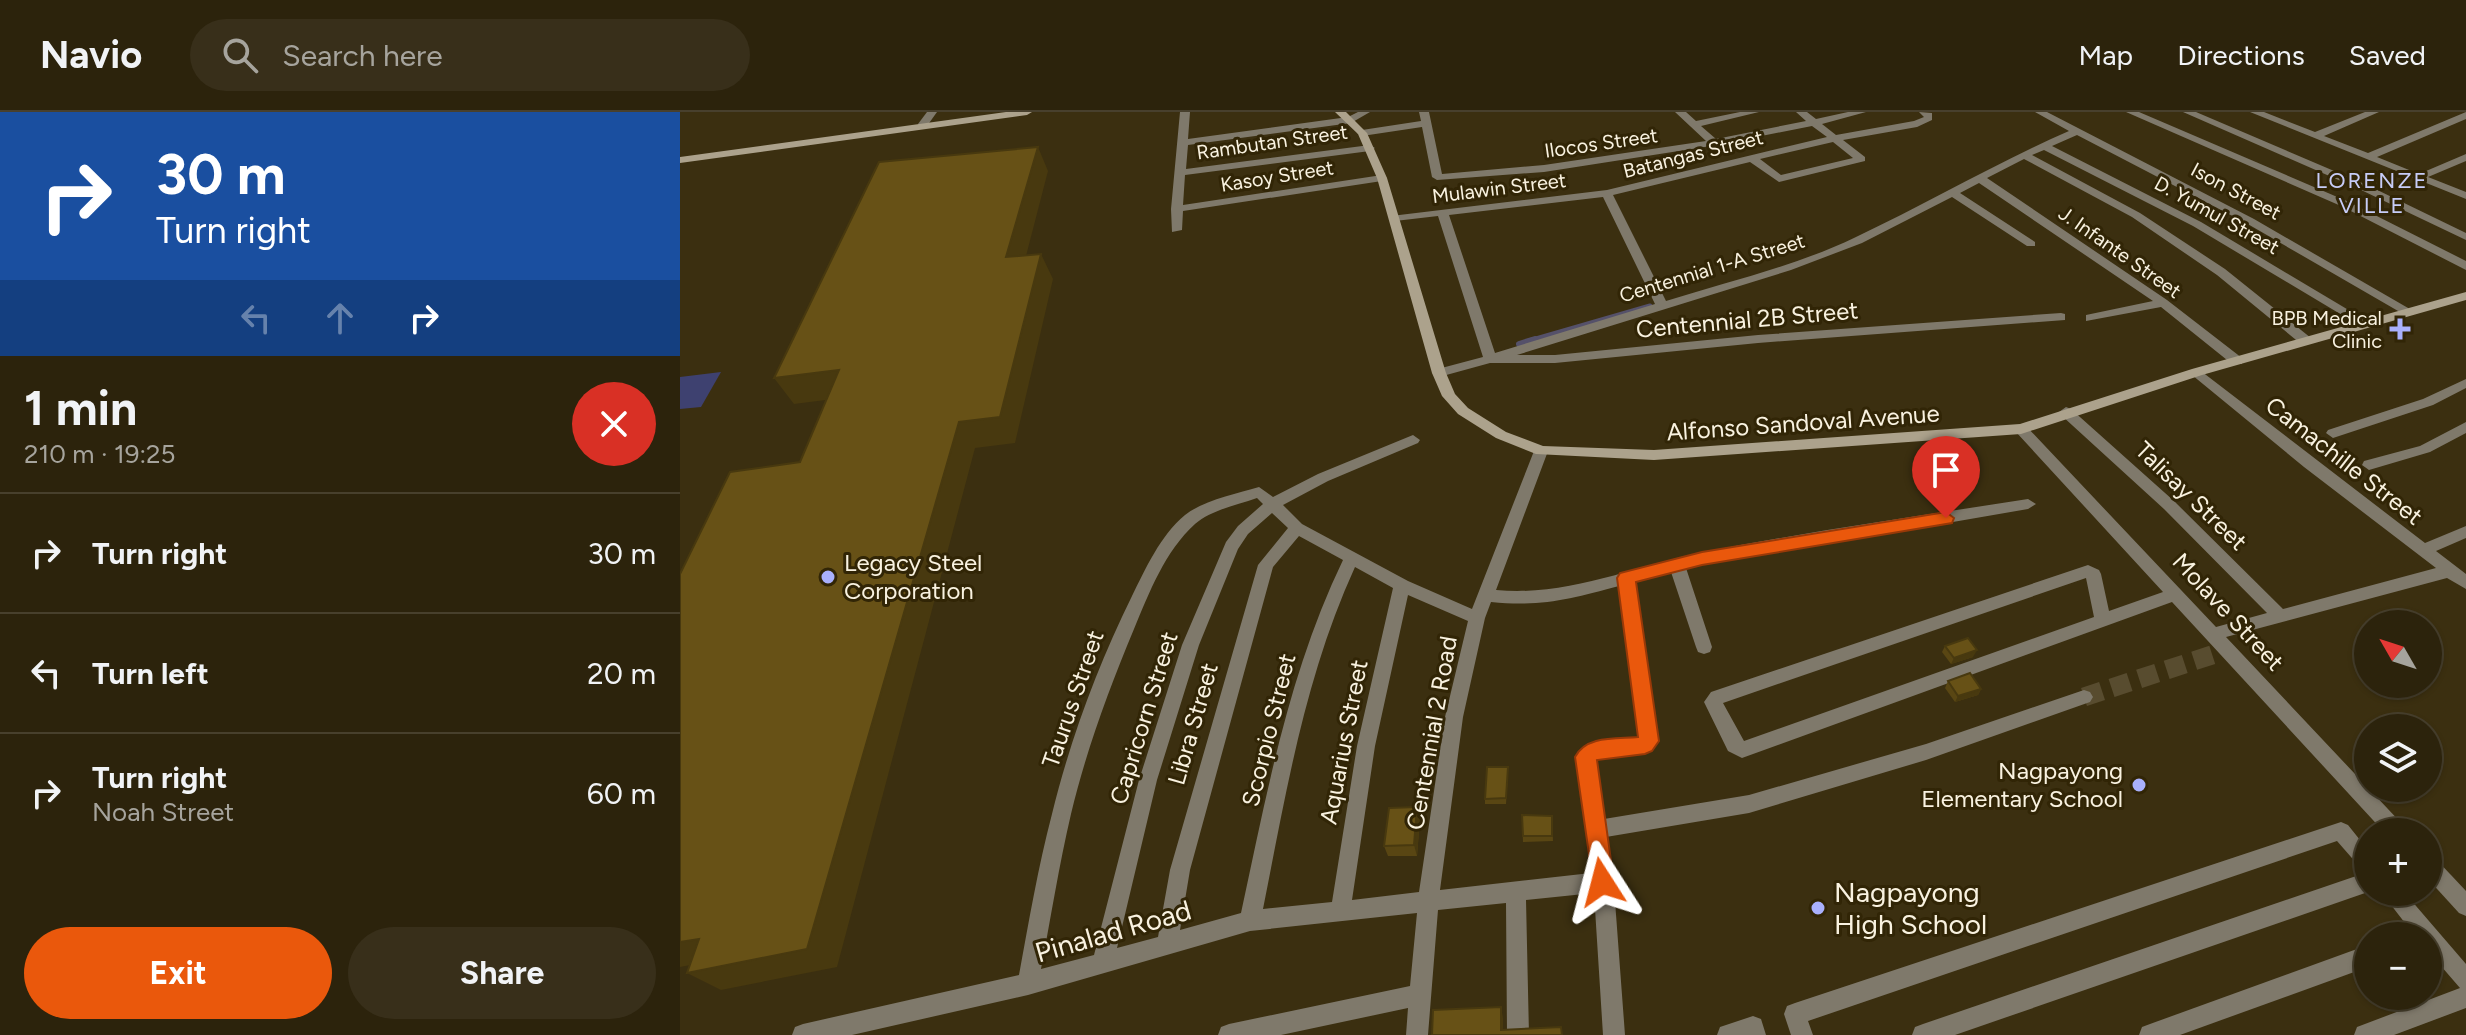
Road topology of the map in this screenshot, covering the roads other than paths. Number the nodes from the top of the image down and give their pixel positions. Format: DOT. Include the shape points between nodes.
graph roads {
  1 [pos="932,112"];
  2 [pos="1027,112"];
  3 [pos="1189,112"];
  4 [pos="1365,112"];
  5 [pos="1680,112"];
  6 [pos="1754,112"];
  7 [pos="1801,112"];
  8 [pos="1861,112"];
  9 [pos="1924,112"];
  10 [pos="2040,112"];
  11 [pos="2131,112"];
  12 [pos="2188,112"];
  13 [pos="2374,112"];
  14 [pos="2265,113"];
  15 [pos="2466,115"];
  16 [pos="1346,116"];
  17 [pos="1426,118"];
  18 [pos="1814,123"];
  19 [pos="923,124"];
  20 [pos="1693,125"];
  21 [pos="2077,131"];
  22 [pos="1362,133"];
  23 [pos="2315,136"];
  24 [pos="1835,138"];
  25 [pos="1182,143"];
  26 [pos="1713,144"];
  27 [pos="2045,146"];
  28 [pos="1370,148"];
  29 [pos="2025,155"];
  30 [pos="2368,157"];
  31 [pos="2466,157"];
  32 [pos="1753,159"];
  33 [pos="680,160"];
  34 [pos="1737,163"];
  35 [pos="1180,173"];
  36 [pos="2420,177"];
  37 [pos="1382,178"];
  38 [pos="1979,178"];
  39 [pos="1607,193"];
  40 [pos="1953,193"];
  41 [pos="2466,196"];
  42 [pos="1177,209"];
  43 [pos="1443,213"];
  44 [pos="1395,218"];
  45 [pos="1176,230"];
  46 [pos="2466,237"];
  47 [pos="2031,244"];
  48 [pos="2466,266"];
  49 [pos="2466,296"];
  50 [pos="2163,303"];
  51 [pos="1662,306"];
  52 [pos="2409,312"];
  53 [pos="2061,317"];
  54 [pos="2090,318"];
  55 [pos="2366,324"];
  56 [pos="2306,341"];
  57 [pos="1490,359"];
  58 [pos="2237,361"];
  59 [pos="2197,372"];
  60 [pos="1439,373"];
  61 [pos="2466,383"];
  62 [pos="2066,412"];
  63 [pos="2466,427"];
  64 [pos="2021,429"];
  65 [pos="2333,433"];
  66 [pos="1413,440"];
  67 [pos="1541,451"];
  68 [pos="2369,465"];
  69 [pos="1266,500"];
  70 [pos="2028,504"];
  71 [pos="1297,528"];
  72 [pos="2463,537"];
  73 [pos="2424,550"];
  74 [pos="1352,557"];
  75 [pos="1677,565"];
  76 [pos="2449,571"];
  77 [pos="1626,578"];
  78 [pos="2466,583"];
  79 [pos="1402,585"];
  80 [pos="2176,594"];
  81 [pos="1485,595"];
  82 [pos="2281,617"];
  83 [pos="1477,618"];
  84 [pos="2103,620"];
  85 [pos="2213,634"];
  86 [pos="1704,647"];
  87 [pos="2084,697"];
  88 [pos="2384,818"];
  89 [pos="1594,830"];
  90 [pos="2354,847"];
  91 [pos="2442,880"];
  92 [pos="1602,882"];
  93 [pos="2354,887"];
  94 [pos="1516,892"];
  95 [pos="1428,902"];
  96 [pos="2403,906"];
  97 [pos="2466,906"];
  98 [pos="1341,908"];
  99 [pos="1250,921"];
  100 [pos="2416,922"];
  101 [pos="1167,946"];
  102 [pos="2442,953"];
  103 [pos="2354,961"];
  104 [pos="1103,963"];
  105 [pos="2466,980"];
  106 [pos="1028,984"];
  107 [pos="1419,995"];
  108 [pos="2466,997"];
  109 [pos="1754,1031"];
  110 [pos="812,1035"];
  111 [pos="1229,1035"];
  112 [pos="1417,1035"];
  113 [pos="1518,1035"];
  114 [pos="1614,1035"];
  115 [pos="1728,1035"];
  116 [pos="1802,1035"];
  117 [pos="1923,1035"];
  118 [pos="2150,1035"];
  119 [pos="2365,1035"];
  1 -- 19 [label="street"];
  2 -- 19 [label="main road"];
  3 -- 25 [label="street"];
  4 -- 16 [label="street"];
  5 -- 20 [label="street"];
  6 -- 20 [label="street"];
  7 -- 18 [label="street"];
  8 -- 18 [label="street, Ilocos Street"];
  9 -- 24 [label="street, Batangas Street" via="1929,118 1917,124"];
  10 -- 21 [label="street, Ison Street"];
  11 -- 48 [label="street" via="2345,204"];
  12 -- 46 [label="street"];
  13 -- 23 [label="street"];
  14 -- 23 [label="street"];
  15 -- 30 [label="street"];
  16 -- 22 [label="main road, Alfonso Sandoval Avenue"];
  16 -- 25 [label="street"];
  17 -- 22 [label="street"];
  17 -- 26 [label="street, Ilocos Street" via="1437,177 1568,166"];
  18 -- 24 [label="street"];
  18 -- 26 [label="street, Ilocos Street"];
  19 -- 33 [label="main road"];
  20 -- 26 [label="street"];
  21 -- 27 [label="street, Centennial 1-A Street"];
  21 -- 52 [label="street, Ison Street"];
  22 -- 28 [label="main road, Alfonso Sandoval Avenue"];
  23 -- 30 [label="street"];
  24 -- 32 [label="street, Batangas Street"];
  24 -- 32 [label="street" via="1861,159 1779,179"];
  25 -- 35 [label="street"];
  26 -- 34 [label="street"];
  27 -- 29 [label="street, Centennial 1-A Street"];
  27 -- 55 [label="street, D. Yumul Street" via="2197,224"];
  28 -- 35 [label="street, Rambutan Street"];
  28 -- 37 [label="main road, Alfonso Sandoval Avenue"];
  29 -- 38 [label="street, Centennial 1-A Street"];
  29 -- 56 [label="street" via="2136,215 2221,272"];
  30 -- 36 [label="street"];
  31 -- 36 [label="street"];
  32 -- 34 [label="street, Batangas Street"];
  34 -- 39 [label="street, Batangas Street"];
  35 -- 42 [label="street"];
  36 -- 41 [label="street"];
  37 -- 42 [label="street, Kasoy Street"];
  37 -- 44 [label="main road, Alfonso Sandoval Avenue"];
  38 -- 40 [label="street, Centennial 1-A Street"];
  38 -- 50 [label="street, J. Infante Street"];
  39 -- 43 [label="street, Mulawin Street"];
  39 -- 51 [label="street"];
  40 -- 47 [label="street"];
  40 -- 51 [label="street, Centennial 1-A Street" via="1858,241"];
  42 -- 45 [label="street"];
  43 -- 44 [label="street, Mulawin Street"];
  43 -- 57 [label="street"];
  44 -- 60 [label="main road, Alfonso Sandoval Avenue"];
  49 -- 52 [label="main road, Alfonso Sandoval Avenue"];
  50 -- 54 [label="street"];
  50 -- 58 [label="street, J. Infante Street"];
  51 -- 57 [label="street, Centennial 1-A Street"];
  52 -- 55 [label="main road, Alfonso Sandoval Avenue"];
  53 -- 57 [label="street, Centennial 2B Street" via="1555,359"];
  55 -- 56 [label="main road, Alfonso Sandoval Avenue"];
  56 -- 58 [label="main road, Alfonso Sandoval Avenue"];
  57 -- 60 [label="street, Centennial 2B Street"];
  58 -- 59 [label="main road, Alfonso Sandoval Avenue"];
  59 -- 62 [label="main road, Alfonso Sandoval Avenue"];
  59 -- 73 [label="street, Camachille Street"];
  60 -- 67 [label="main road, Alfonso Sandoval Avenue" via="1463,411 1484,427"];
  61 -- 65 [label="street" via="2428,402"];
  62 -- 64 [label="main road, Alfonso Sandoval Avenue"];
  62 -- 82 [label="street, Talisay Street"];
  63 -- 68 [label="street" via="2425,449"];
  64 -- 67 [label="main road, Alfonso Sandoval Avenue" via="1654,455"];
  64 -- 80 [label="street, Molave Street"];
  66 -- 69 [label="street"];
  67 -- 81 [label="street, Centennial 2 Road"];
  69 -- 71 [label="street"];
  69 -- 104 [label="street, Capricorn Street" via="1224,565 1184,659"];
  69 -- 106 [label="street, Taurus Street" via="1190,520 1169,542 1127,625 1062,811"];
  70 -- 75 [label="street"];
  71 -- 74 [label="street"];
  71 -- 101 [label="street, Libra Street" via="1266,565 1180,870"];
  72 -- 73 [label="street"];
  73 -- 76 [label="street, Camachille Street"];
  74 -- 79 [label="street"];
  74 -- 99 [label="street, Scorpio Street" via="1319,628 1291,726"];
  75 -- 77 [label="street"];
  75 -- 86 [label="street"];
  76 -- 78 [label="street, Camachille Street"];
  76 -- 82 [label="street"];
  77 -- 81 [label="street" via="1554,597"];
  77 -- 89 [label="street" via="1649,741 1593,750 1586,757"];
  79 -- 83 [label="street"];
  79 -- 98 [label="street, Aquarius Street" via="1375,703"];
  80 -- 84 [label="street"];
  80 -- 85 [label="street, Molave Street"];
  81 -- 83 [label="street, Centennial 2 Road"];
  82 -- 85 [label="street"];
  83 -- 95 [label="street, Centennial 2 Road" via="1454,717"];
  84 -- 84 [label="street" via="1742,750 1734,745 1713,702 2088,571"];
  85 -- 88 [label="street, Molave Street"];
  87 -- 89 [label="street" via="1926,752 1749,804"];
  89 -- 92 [label="street"];
  90 -- 116 [label="street" via="2341,831 1795,1014"];
  91 -- 97 [label="street"];
  92 -- 94 [label="street, Pinalad Road"];
  92 -- 114 [label="street"];
  93 -- 117 [label="street"];
  94 -- 95 [label="street, Pinalad Road"];
  94 -- 113 [label="street"];
  95 -- 98 [label="street, Pinalad Road"];
  95 -- 107 [label="street, Centennial 2 Road"];
  96 -- 100 [label="street"];
  98 -- 99 [label="street, Pinalad Road"];
  99 -- 101 [label="street, Pinalad Road"];
  101 -- 104 [label="street, Pinalad Road"];
  102 -- 105 [label="street"];
  103 -- 118 [label="street"];
  104 -- 106 [label="street, Pinalad Road"];
  106 -- 110 [label="street, Pinalad Road"];
  107 -- 111 [label="street"];
  107 -- 112 [label="street, Centennial 2 Road"];
  108 -- 119 [label="street"];
  109 -- 115 [label="street"];
}
